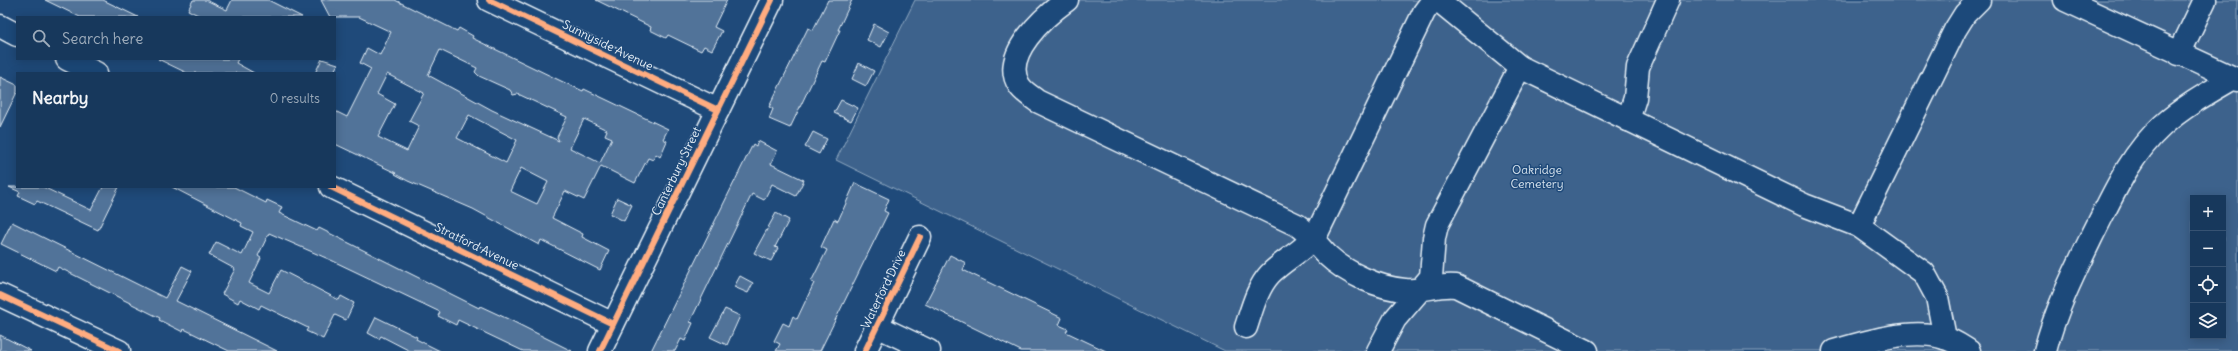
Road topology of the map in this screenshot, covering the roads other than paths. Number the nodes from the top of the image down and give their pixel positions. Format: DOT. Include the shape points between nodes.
graph roads {
  1 [pos="489,0"];
  2 [pos="772,0"];
  3 [pos="1067,0"];
  4 [pos="1433,0"];
  5 [pos="1438,0"];
  6 [pos="1668,0"];
  7 [pos="1978,0"];
  8 [pos="2065,0"];
  9 [pos="2205,0"];
  10 [pos="0,26"];
  11 [pos="16,34"];
  12 [pos="2179,54"];
  13 [pos="69,60"];
  14 [pos="1520,67"];
  15 [pos="94,72"];
  16 [pos="2235,80"];
  17 [pos="718,110"];
  18 [pos="1628,120"];
  19 [pos="333,188"];
  20 [pos="1859,226"];
  21 [pos="920,237"];
  22 [pos="1313,239"];
  23 [pos="1421,290"];
  24 [pos="0,295"];
  25 [pos="613,324"];
  26 [pos="877,326"];
  27 [pos="1246,327"];
  28 [pos="1945,338"];
  29 [pos="119,351"];
  30 [pos="600,351"];
  31 [pos="865,351"];
  32 [pos="929,351"];
  33 [pos="1378,351"];
  34 [pos="1587,351"];
  35 [pos="1834,351"];
  36 [pos="1969,351"];
  37 [pos="2046,351"];
  1 -- 17 [label="street, Sunnyside Avenue"];
  2 -- 17 [label="street, Canterbury Street"];
  3 -- 22 [label="street" via="1037,25 1019,52 1015,74 1018,84 1027,93 1037,101 1284,218 1306,231"];
  4 -- 22 [label="street" via="1424,12"];
  5 -- 14 [label="street"];
  6 -- 18 [label="street" via="1643,52 1638,68 1635,98"];
  7 -- 20 [label="street" via="1954,30"];
  8 -- 12 [label="street"];
  9 -- 12 [label="street"];
  10 -- 11 [label="street"];
  12 -- 16 [label="street"];
  13 -- 15 [label="street"];
  14 -- 18 [label="street"];
  14 -- 23 [label="street" via="1437,225 1431,277"];
  16 -- 37 [label="street" via="2178,113 2161,126 2132,161 2075,270 2058,310"];
  17 -- 25 [label="street, Canterbury Street"];
  18 -- 20 [label="street" via="1804,205"];
  19 -- 25 [label="street, Stratford Avenue"];
  20 -- 28 [label="street" via="1924,273 1937,298"];
  21 -- 26 [label="street, Waterford Drive"];
  22 -- 23 [label="street" via="1328,256 1365,279 1403,290"];
  22 -- 27 [label="street" via="1270,275 1259,289"];
  23 -- 33 [label="street" via="1395,319"];
  23 -- 34 [label="street" via="1442,285 1456,286"];
  24 -- 29 [label="street"];
  25 -- 30 [label="street, Canterbury Street"];
  26 -- 31 [label="street, Waterford Drive"];
  26 -- 32 [label="street"];
  28 -- 35 [label="street" via="1929,334 1905,336"];
  28 -- 36 [label="street"];
}
